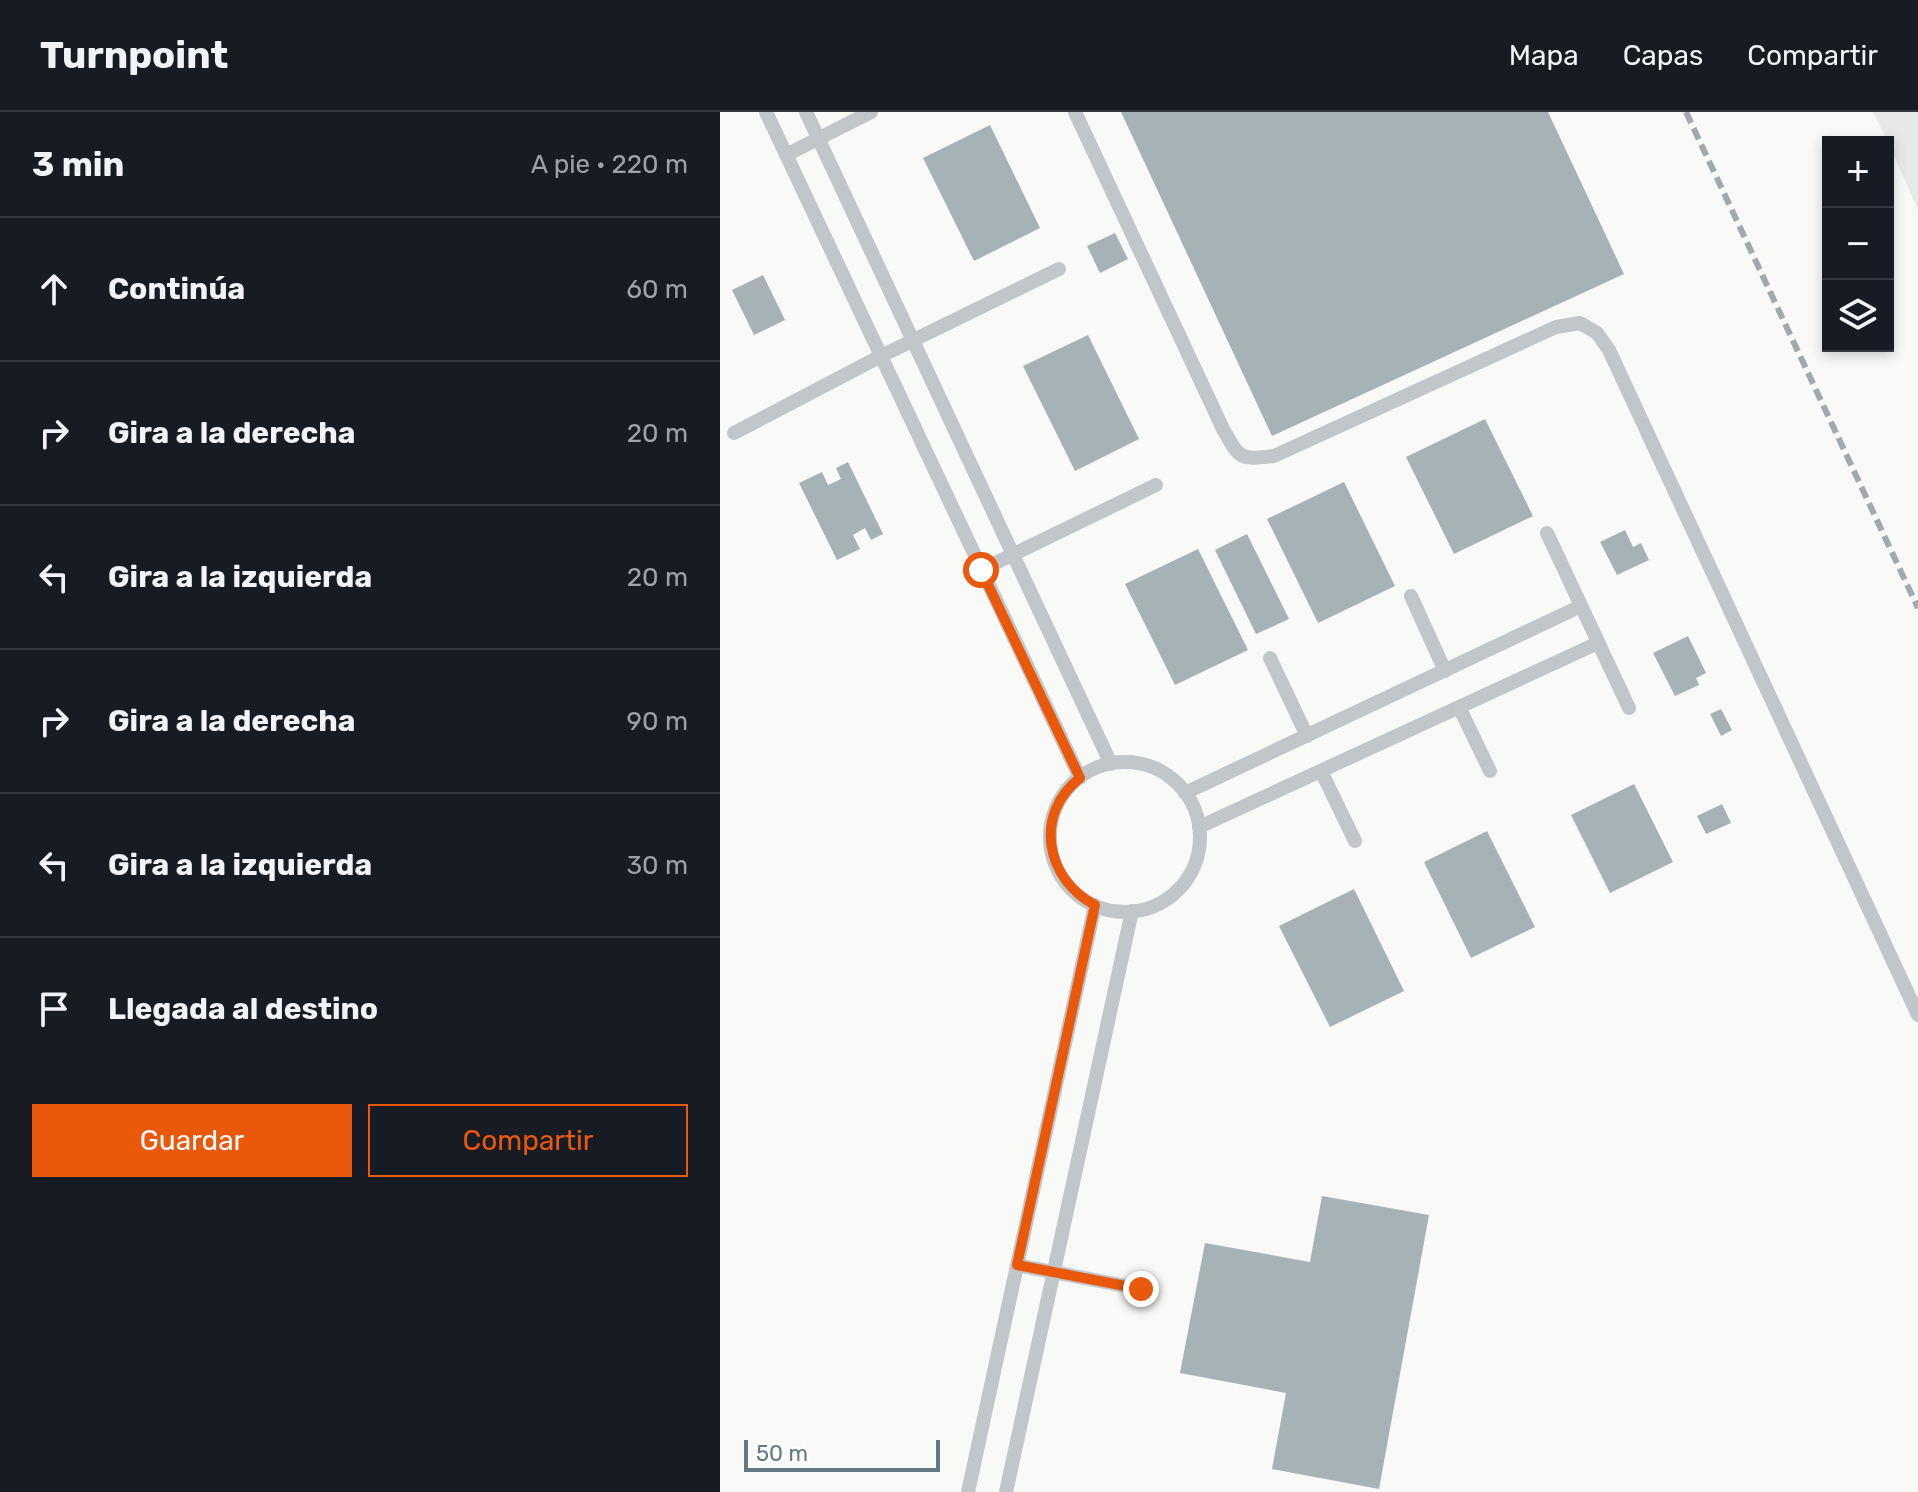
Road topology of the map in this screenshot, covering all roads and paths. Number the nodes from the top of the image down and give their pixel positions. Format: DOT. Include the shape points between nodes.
graph roads {
  1 [pos="766,112"];
  2 [pos="806,112"];
  3 [pos="871,112"];
  4 [pos="1075,112"];
  5 [pos="819,138"];
  6 [pos="786,155"];
  7 [pos="1059,269"];
  8 [pos="913,340"];
  9 [pos="881,356"];
  10 [pos="734,433"];
  11 [pos="1156,485"];
  12 [pos="1547,533"];
  13 [pos="1013,553"];
  14 [pos="981,570"];
  15 [pos="1411,596"];
  16 [pos="1581,606"];
  17 [pos="1598,643"];
  18 [pos="1270,658"];
  19 [pos="1445,671"];
  20 [pos="1459,707"];
  21 [pos="1629,708"];
  22 [pos="1307,736"];
  23 [pos="1111,764"];
  24 [pos="1321,771"];
  25 [pos="1490,771"];
  26 [pos="1080,778"];
  27 [pos="1185,793"];
  28 [pos="1199,827"];
  29 [pos="1355,841"];
  30 [pos="1095,905"];
  31 [pos="1132,911"];
  32 [pos="1918,1015"];
  33 [pos="1017,1265"];
  34 [pos="1054,1272"];
  35 [pos="1141,1289"];
  36 [pos="968,1492"];
  37 [pos="1006,1492"];
  1 -- 6 [label="lane"];
  2 -- 5 [label="lane"];
  3 -- 5 [label="lane"];
  4 -- 32 [label="lane" via="1223,429 1246,458 1274,456 1556,327 1580,323 1597,333"];
  5 -- 6 [label="lane"];
  5 -- 8 [label="lane"];
  6 -- 9 [label="lane"];
  7 -- 8 [label="lane"];
  8 -- 9 [label="lane"];
  8 -- 13 [label="lane"];
  9 -- 10 [label="lane"];
  9 -- 14 [label="lane"];
  11 -- 13 [label="lane"];
  12 -- 16 [label="lane"];
  13 -- 14 [label="lane"];
  13 -- 23 [label="lane"];
  14 -- 26 [label="lane"];
  15 -- 19 [label="lane"];
  16 -- 17 [label="lane"];
  16 -- 19 [label="lane"];
  17 -- 20 [label="lane"];
  17 -- 21 [label="lane"];
  18 -- 22 [label="lane"];
  19 -- 22 [label="lane"];
  20 -- 24 [label="lane"];
  20 -- 25 [label="lane"];
  22 -- 27 [label="lane"];
  23 -- 26 [label="lane"];
  23 -- 27 [label="lane" via="1152,767"];
  24 -- 28 [label="lane"];
  24 -- 29 [label="lane"];
  26 -- 30 [label="lane" via="1055,810 1051,843 1061,875"];
  27 -- 28 [label="lane"];
  28 -- 31 [label="lane" via="1200,847 1188,878 1164,901"];
  30 -- 31 [label="lane"];
  30 -- 33 [label="lane"];
  31 -- 34 [label="lane"];
  33 -- 34 [label="lane"];
  33 -- 36 [label="lane"];
  34 -- 35 [label="lane"];
  34 -- 37 [label="lane"];
}
